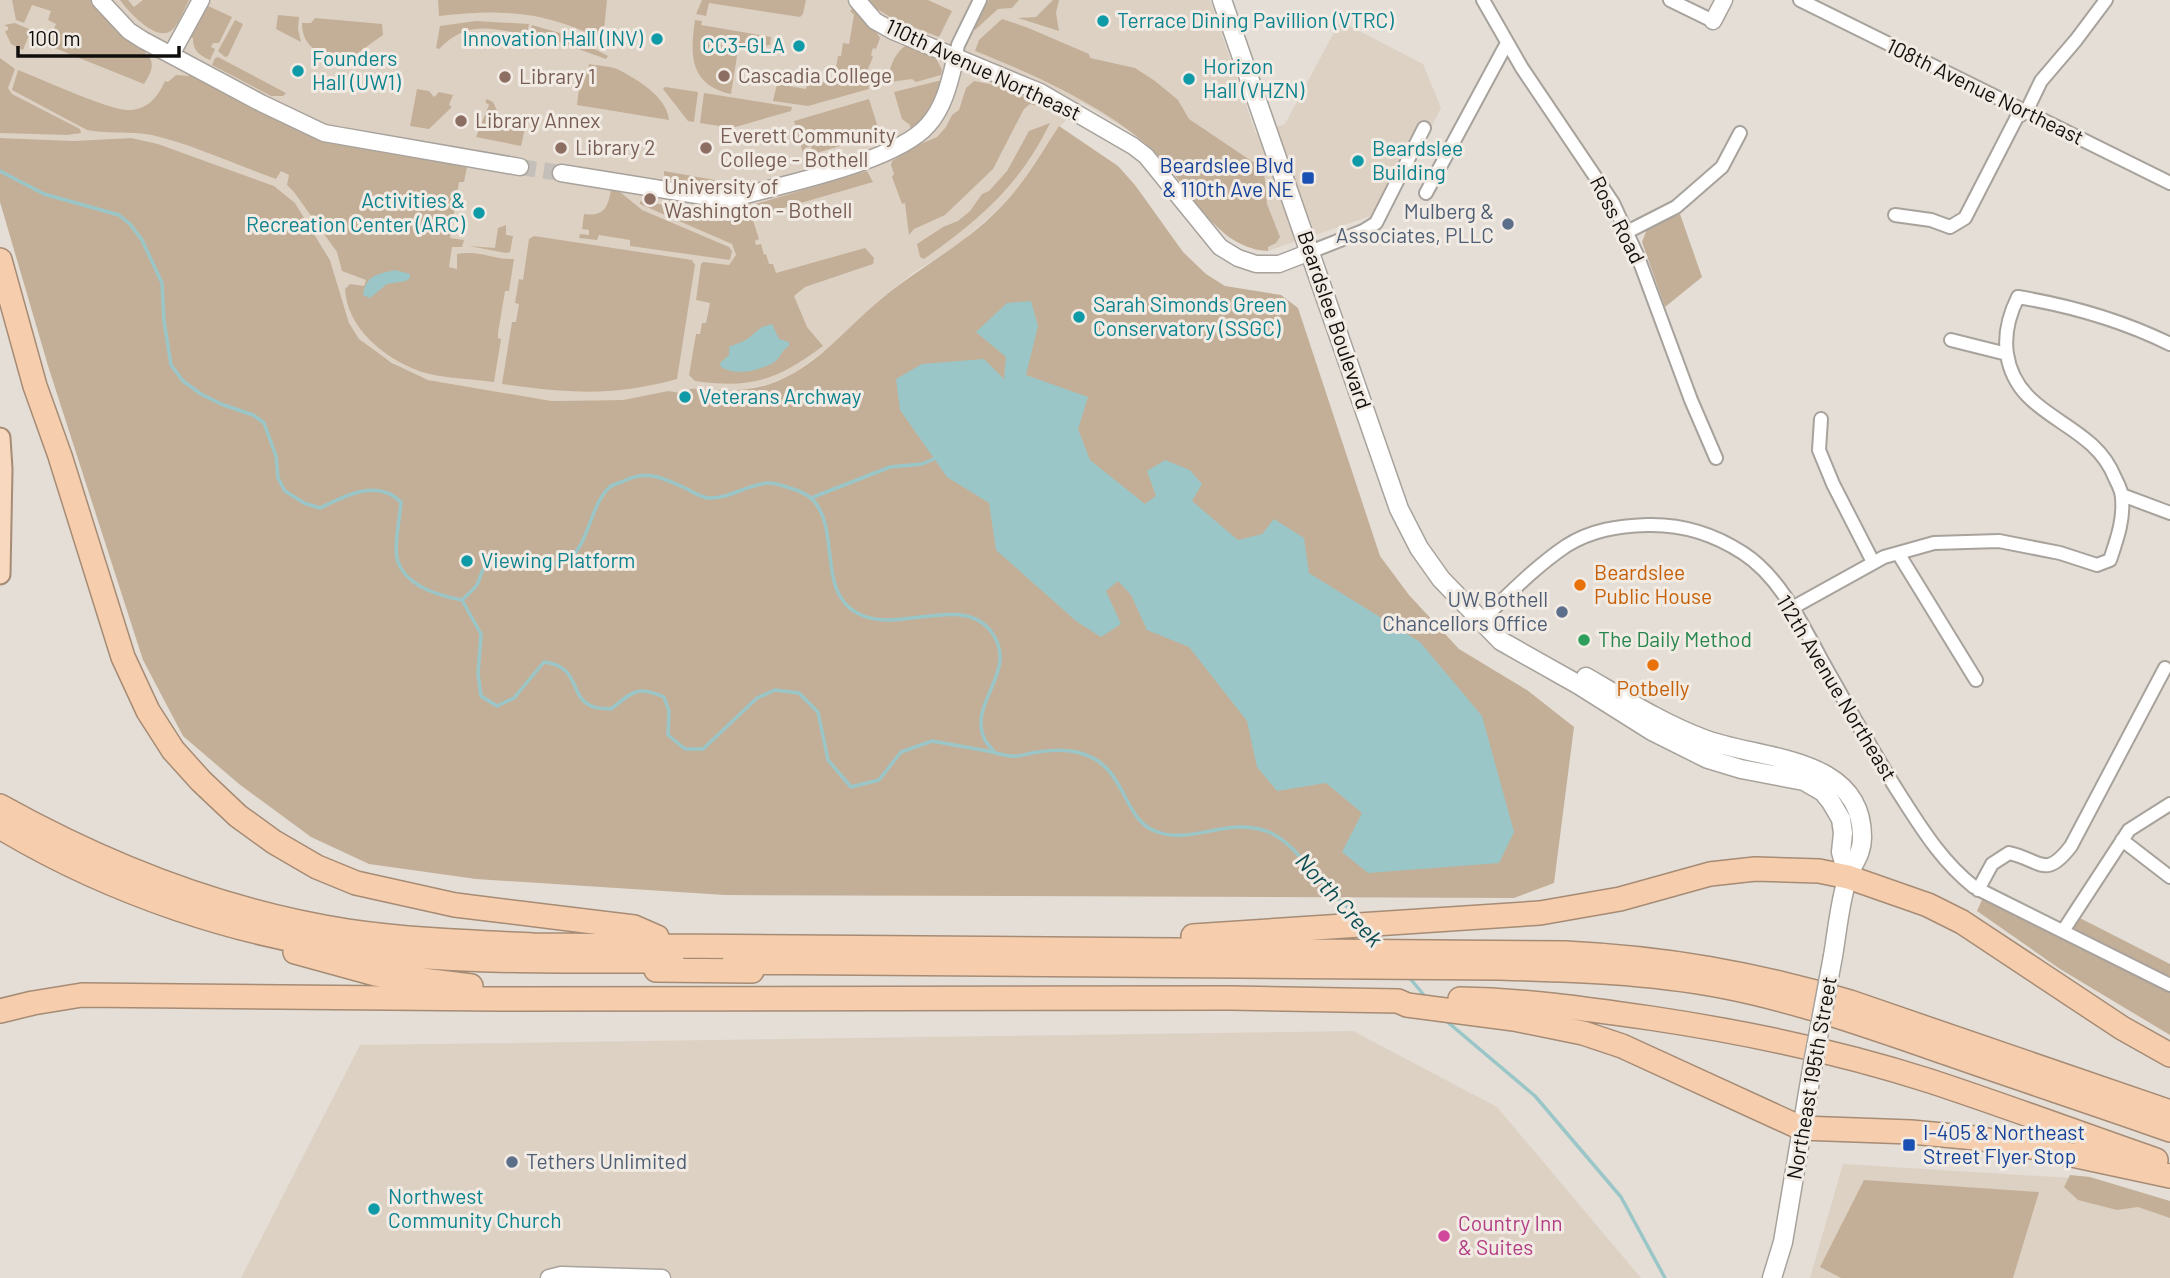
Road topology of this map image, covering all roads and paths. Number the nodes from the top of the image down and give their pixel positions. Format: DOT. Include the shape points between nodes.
graph roads {
  1 [pos="100,0"];
  2 [pos="201,0"];
  3 [pos="857,0"];
  4 [pos="980,0"];
  5 [pos="1222,0"];
  6 [pos="1483,0"];
  7 [pos="1670,0"];
  8 [pos="1724,0"];
  9 [pos="1800,0"];
  10 [pos="2106,0"];
  11 [pos="1713,21"];
  12 [pos="1507,43"];
  13 [pos="172,55"];
  14 [pos="956,56"];
  15 [pos="2026,112"];
  16 [pos="1424,128"];
  17 [pos="1740,133"];
  18 [pos="520,167"];
  19 [pos="561,173"];
  20 [pos="2170,183"];
  21 [pos="1426,193"];
  22 [pos="1895,215"];
  23 [pos="1627,232"];
  24 [pos="1310,252"];
  25 [pos="0,260"];
  26 [pos="1951,340"];
  27 [pos="2170,344"];
  28 [pos="2007,354"];
  29 [pos="1821,419"];
  30 [pos="0,438"];
  31 [pos="1716,458"];
  32 [pos="2122,495"];
  33 [pos="2170,513"];
  34 [pos="1898,553"];
  35 [pos="1873,562"];
  36 [pos="0,574"];
  37 [pos="1792,608"];
  38 [pos="1482,620"];
  39 [pos="2165,668"];
  40 [pos="1976,680"];
  41 [pos="1829,786"];
  42 [pos="0,796"];
  43 [pos="2170,804"];
  44 [pos="0,806"];
  45 [pos="0,827"];
  46 [pos="22,835"];
  47 [pos="2122,839"];
  48 [pos="1848,877"];
  49 [pos="2170,877"];
  50 [pos="1979,890"];
  51 [pos="2063,931"];
  52 [pos="657,937"];
  53 [pos="249,940"];
  54 [pos="1346,940"];
  55 [pos="1410,947"];
  56 [pos="1378,972"];
  57 [pos="1432,972"];
  58 [pos="2170,985"];
  59 [pos="557,997"];
  60 [pos="1464,1006"];
  61 [pos="0,1011"];
  62 [pos="2170,1055"];
  63 [pos="2170,1104"];
  64 [pos="2170,1112"];
  65 [pos="1801,1128"];
  66 [pos="2170,1130"];
  67 [pos="2170,1140"];
  68 [pos="2170,1165"];
  69 [pos="2170,1176"];
  70 [pos="549,1278"];
  71 [pos="662,1278"];
  72 [pos="1772,1278"];
  1 -- 13 [label="street" via="129,31"];
  2 -- 13 [label="street"];
  3 -- 14 [label="street, 110th Avenue Northeast" via="893,31"];
  4 -- 14 [label="street"];
  5 -- 24 [label="main road, Beardslee Boulevard"];
  6 -- 12 [label="street, Ross Road"];
  7 -- 11 [label="street"];
  8 -- 11 [label="street"];
  9 -- 15 [label="street, 108th Avenue Northeast"];
  10 -- 15 [label="street" via="2040,81"];
  12 -- 21 [label="street"];
  12 -- 23 [label="street, Ross Road" via="1580,151"];
  13 -- 18 [label="street" via="324,133"];
  14 -- 19 [label="street" via="929,125 876,158 722,199"];
  14 -- 24 [label="street, 110th Avenue Northeast" via="1040,92 1133,146 1220,247 1238,258 1279,264"];
  15 -- 20 [label="street, 108th Avenue Northeast"];
  15 -- 22 [label="street" via="2017,117 1965,218 1950,226"];
  16 -- 24 [label="street" via="1376,223"];
  17 -- 23 [label="street" via="1722,167 1676,207"];
  23 -- 31 [label="street, Ross Road"];
  24 -- 38 [label="main road, Beardslee Boulevard" via="1399,509 1441,579"];
  25 -- 52 [label="highway" via="35,386 123,657 148,711 173,750 201,781 275,842 356,883 455,905 634,927"];
  26 -- 28 [label="street"];
  27 -- 28 [label="street" via="2112,318 2018,297 2010,312"];
  28 -- 32 [label="street" via="2021,391 2091,441 2111,466"];
  29 -- 35 [label="street" via="1819,450"];
  30 -- 36 [label="highway"];
  32 -- 33 [label="street"];
  32 -- 34 [label="street" via="2122,524 2110,560 2096,565 1999,541 1934,543"];
  34 -- 35 [label="street"];
  34 -- 40 [label="street"];
  35 -- 37 [label="street"];
  37 -- 38 [label="street, 112th Avenue Northeast" via="1744,553 1685,528 1632,526 1597,531 1567,546"];
  37 -- 50 [label="street, 112th Avenue Northeast" via="1875,757 1937,852"];
  38 -- 41 [label="main road, Beardslee Boulevard" via="1501,641 1619,713 1708,759"];
  39 -- 50 [label="street" via="2063,857 2041,866 2009,853 1992,864"];
  41 -- 48 [label="main road, Northeast 195th Street" via="1851,798 1859,816 1860,857"];
  42 -- 46 [label="highway"];
  43 -- 47 [label="street" via="2137,823"];
  44 -- 46 [label="highway"];
  45 -- 46 [label="highway"];
  46 -- 52 [label="highway" via="118,855 196,884 345,920 415,930"];
  46 -- 53 [label="highway" via="88,886"];
  46 -- 54 [label="highway" via="281,918 438,941 533,945"];
  46 -- 56 [label="highway" via="93,876 204,917 286,937 391,954 482,960"];
  47 -- 49 [label="street"];
  47 -- 51 [label="street"];
  48 -- 54 [label="highway" via="1755,869 1710,874 1564,910 1393,923"];
  48 -- 62 [label="highway" via="1962,922"];
  48 -- 65 [label="main road, Northeast 195th Street, bridge"];
  50 -- 51 [label="street, 112th Avenue Northeast"];
  51 -- 58 [label="street, 112th Avenue Northeast"];
  52 -- 54 [label="highway" via="829,934"];
  53 -- 56 [label="highway" via="376,961 466,969"];
  53 -- 59 [label="highway" via="375,974"];
  54 -- 55 [label="highway"];
  55 -- 63 [label="highway" via="1599,946 1728,962 1784,974 1919,1016"];
  55 -- 64 [label="highway" via="1595,954 1743,974 1850,1002"];
  56 -- 57 [label="highway"];
  57 -- 66 [label="highway" via="1560,970 1720,986 1800,1004"];
  57 -- 67 [label="highway" via="1662,986 1792,1011"];
  59 -- 60 [label="highway" via="1230,998"];
  59 -- 61 [label="highway" via="82,995"];
  60 -- 65 [label="highway" via="1622,1046"];
  60 -- 68 [label="highway" via="1497,1000 1596,1010 1704,1026 1851,1059 1929,1081"];
  65 -- 69 [label="highway" via="1975,1138"];
  65 -- 72 [label="main road, Northeast 195th Street" via="1783,1242"];
  70 -- 71 [label="street"];
}
